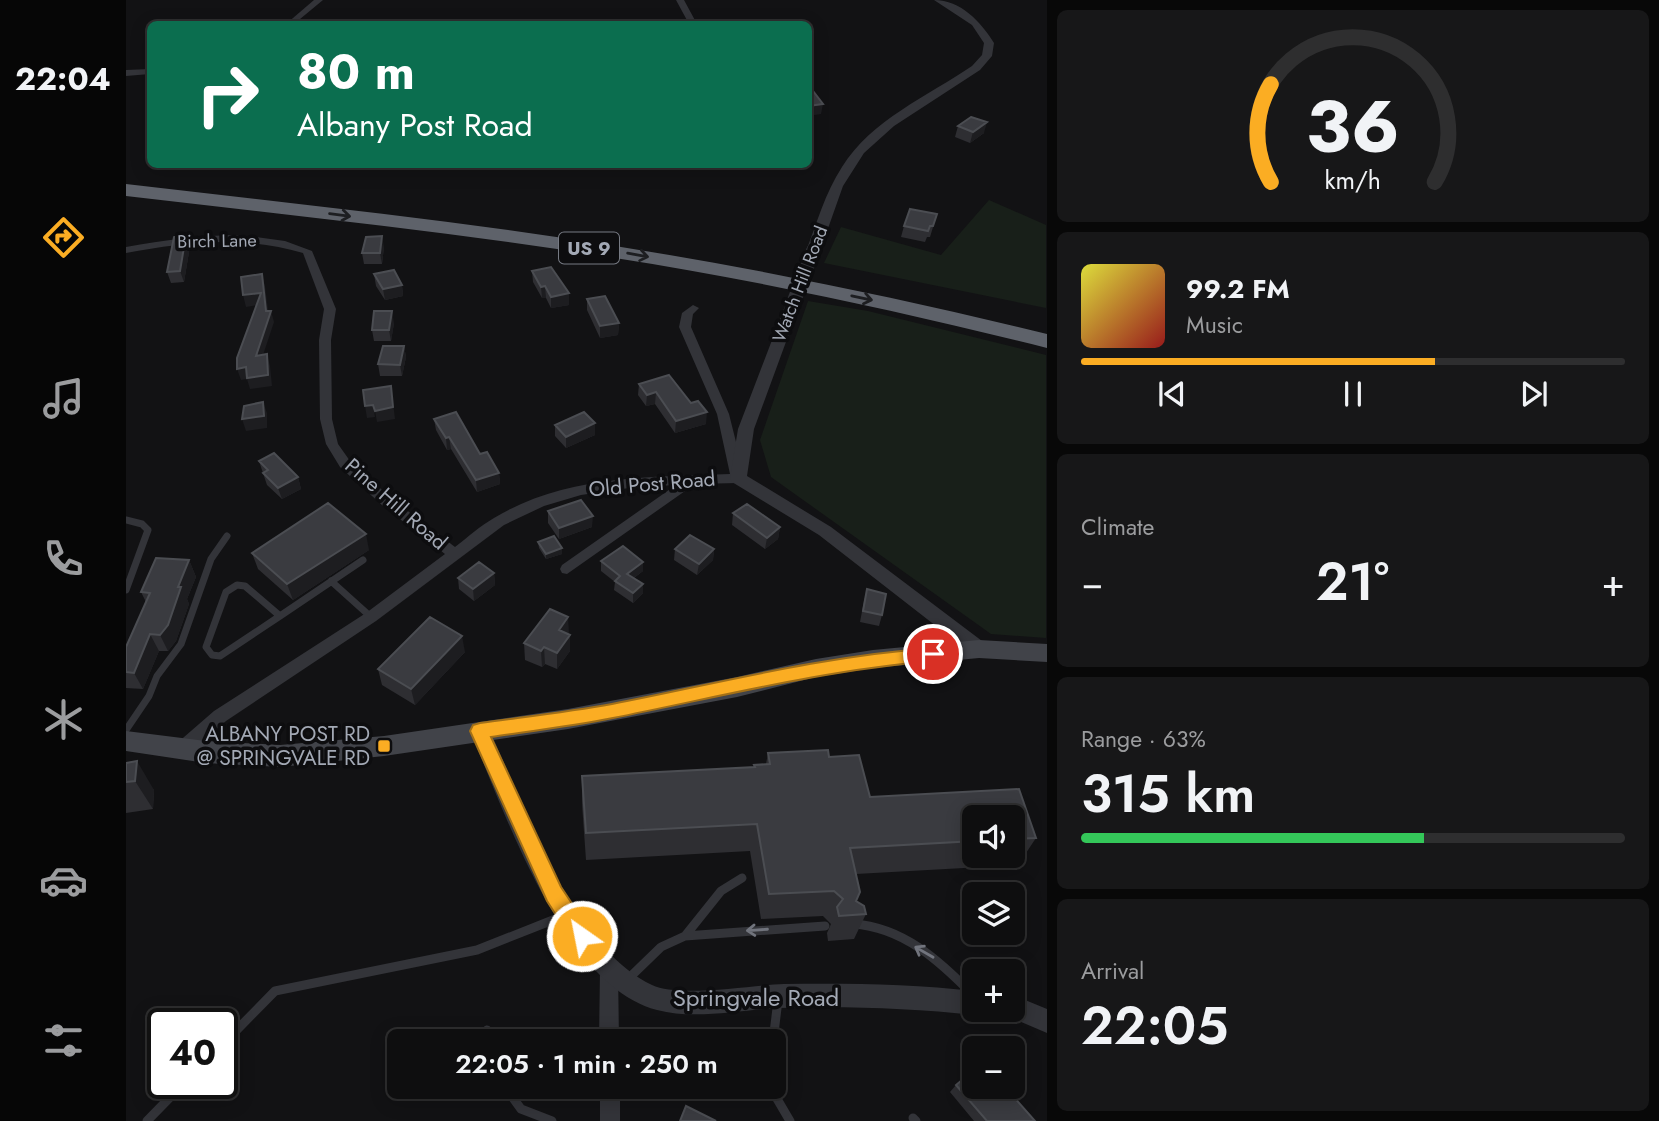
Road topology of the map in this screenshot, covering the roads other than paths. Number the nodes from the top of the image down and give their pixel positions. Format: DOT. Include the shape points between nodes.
graph roads {
  1 [pos="319,0"];
  2 [pos="680,0"];
  3 [pos="939,0"];
  4 [pos="294,21"];
  5 [pos="691,21"];
  6 [pos="147,72"];
  7 [pos="126,73"];
  8 [pos="126,176"];
  9 [pos="126,190"];
  10 [pos="126,250"];
  11 [pos="307,251"];
  12 [pos="693,308"];
  13 [pos="1046,322"];
  14 [pos="1046,341"];
  15 [pos="738,478"];
  16 [pos="693,479"];
  17 [pos="126,520"];
  18 [pos="227,536"];
  19 [pos="453,553"];
  20 [pos="363,560"];
  21 [pos="568,569"];
  22 [pos="331,581"];
  23 [pos="126,590"];
  24 [pos="280,616"];
  25 [pos="371,617"];
  26 [pos="979,649"];
  27 [pos="1046,653"];
  28 [pos="126,730"];
  29 [pos="480,731"];
  30 [pos="126,741"];
  31 [pos="182,749"];
  32 [pos="742,878"];
  33 [pos="567,914"];
  34 [pos="850,924"];
  35 [pos="825,926"];
  36 [pos="685,936"];
  37 [pos="616,976"];
  38 [pos="962,982"];
  39 [pos="779,997"];
  40 [pos="962,1003"];
  41 [pos="1025,1012"];
  42 [pos="1046,1021"];
  43 [pos="238,1029"];
  44 [pos="610,1029"];
  45 [pos="775,1029"];
  46 [pos="168,1099"];
  47 [pos="514,1099"];
  48 [pos="610,1099"];
  49 [pos="777,1099"];
  50 [pos="147,1121"];
  51 [pos="552,1121"];
  52 [pos="610,1121"];
  53 [pos="790,1121"];
  1 -- 4 [label="street"];
  2 -- 5 [label="street"];
  3 -- 15 [label="street, Watch Hill Road, bridge" via="976,23 989,43 987,56 881,131 856,155 839,183 746,429"];
  6 -- 7 [label="street"];
  8 -- 13 [label="highway, US 9" via="634,238 816,271"];
  9 -- 14 [label="highway, US 9, one-way" via="615,251 809,287"];
  10 -- 11 [label="street, Birch Lane" via="181,239 249,238 279,241"];
  11 -- 19 [label="street, Pine Hill Road" via="330,309 325,393 332,444 345,464 379,495"];
  12 -- 15 [label="street" via="685,327 723,414"];
  15 -- 16 [label="street, Old Post Road"];
  15 -- 26 [label="street, Old Post Road" via="825,531"];
  16 -- 19 [label="street, Old Post Road" via="570,493 499,521"];
  16 -- 21 [label="street"];
  17 -- 23 [label="lane" via="148,530"];
  18 -- 28 [label="lane" via="211,559 181,644"];
  19 -- 25 [label="street, Old Post Road"];
  20 -- 22 [label="lane"];
  22 -- 24 [label="lane"];
  22 -- 25 [label="lane"];
  24 -- 24 [label="lane" via="245,586 237,585 226,592 206,647 220,656"];
  25 -- 31 [label="street, Old Post Road" via="220,716"];
  26 -- 27 [label="main road"];
  26 -- 29 [label="main road" via="816,668 619,710"];
  29 -- 31 [label="main road" via="280,756"];
  29 -- 33 [label="street, Springvale Road"];
  30 -- 31 [label="main road"];
  32 -- 36 [label="lane" via="721,891"];
  33 -- 37 [label="street, Springvale Road" via="596,958"];
  33 -- 43 [label="lane" via="477,950 275,991"];
  38 -- 34 [label="lane, one-way" via="943,962 878,925"];
  35 -- 36 [label="lane, one-way"];
  36 -- 37 [label="lane"];
  37 -- 39 [label="street, Springvale Road" via="648,996 689,1001"];
  37 -- 44 [label="street"];
  39 -- 40 [label="street, Springvale Road"];
  39 -- 45 [label="lane"];
  41 -- 42 [label="street"];
  46 -- 50 [label="lane"];
  47 -- 51 [label="lane" via="522,1109"];
  48 -- 52 [label="street"];
  49 -- 53 [label="lane"];
}
